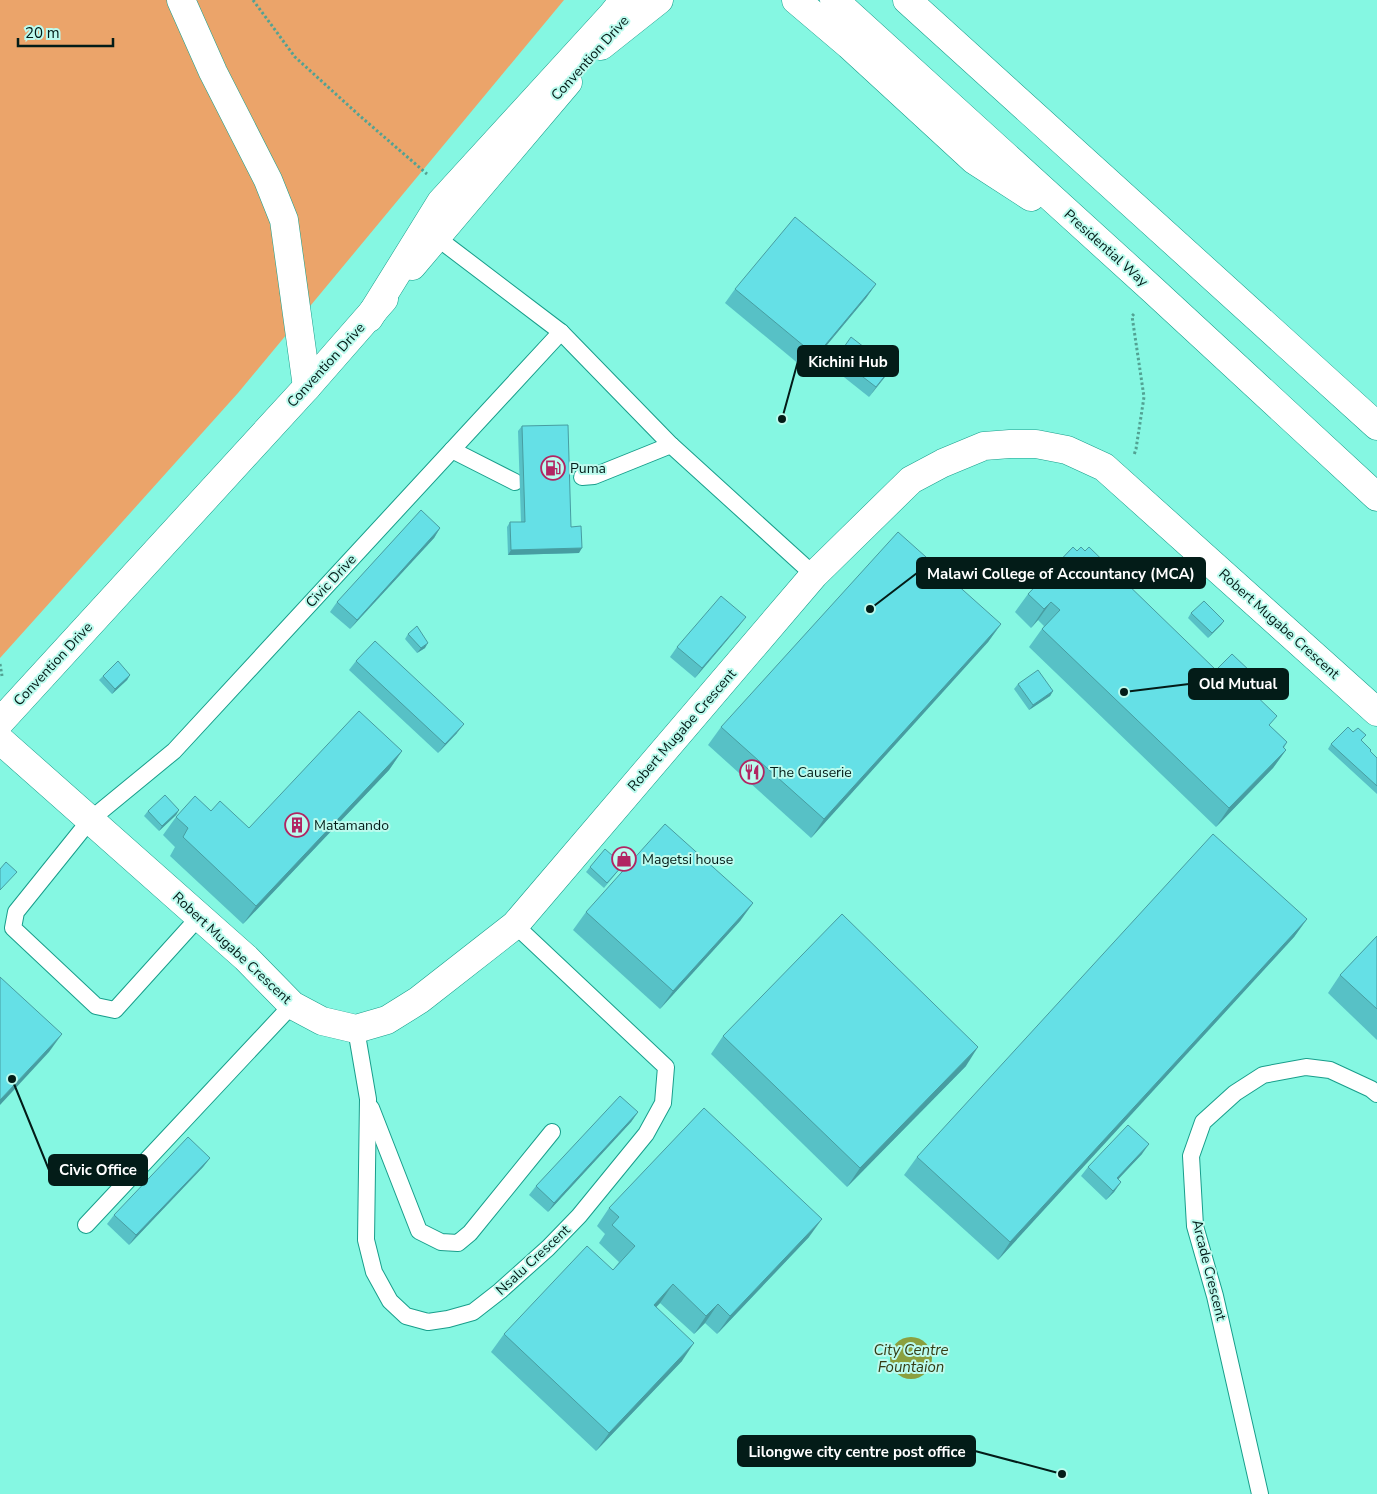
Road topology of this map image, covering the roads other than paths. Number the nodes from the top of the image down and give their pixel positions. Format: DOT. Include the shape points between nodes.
graph roads {
  1 [pos="181,0"];
  2 [pos="624,0"];
  3 [pos="643,0"];
  4 [pos="659,0"];
  5 [pos="796,0"];
  6 [pos="834,0"];
  7 [pos="907,0"];
  8 [pos="592,54"];
  9 [pos="436,237"];
  10 [pos="1107,248"];
  11 [pos="369,318"];
  12 [pos="561,332"];
  13 [pos="307,387"];
  14 [pos="1377,426"];
  15 [pos="671,445"];
  16 [pos="452,450"];
  17 [pos="582,477"];
  18 [pos="515,482"];
  19 [pos="1377,498"];
  20 [pos="814,575"];
  21 [pos="1377,712"];
  22 [pos="0,722"];
  23 [pos="0,740"];
  24 [pos="90,820"];
  25 [pos="199,917"];
  26 [pos="515,925"];
  27 [pos="292,1005"];
  28 [pos="356,1029"];
  29 [pos="1377,1094"];
  30 [pos="368,1099"];
  31 [pos="552,1132"];
  32 [pos="86,1225"];
  33 [pos="1260,1494"];
  1 -- 13 [label="street" via="284,220"];
  2 -- 11 [label="street" via="441,202"];
  3 -- 8 [label="street, Convention Drive"];
  4 -- 8 [label="street"];
  5 -- 10 [label="street" via="974,160"];
  6 -- 10 [label="street, Presidential Way"];
  7 -- 14 [label="street"];
  8 -- 9 [label="street, Convention Drive"];
  9 -- 11 [label="street, Convention Drive"];
  9 -- 12 [label="lane"];
  10 -- 19 [label="street, Presidential Way"];
  11 -- 13 [label="street, Convention Drive"];
  12 -- 15 [label="lane"];
  12 -- 16 [label="lane, Civic Drive"];
  13 -- 22 [label="street, Convention Drive"];
  15 -- 17 [label="lane" via="594,476"];
  15 -- 20 [label="lane"];
  16 -- 18 [label="lane"];
  16 -- 24 [label="lane, Civic Drive" via="174,751"];
  20 -- 21 [label="street, Robert Mugabe Crescent" via="911,480 942,463 984,446 1036,444 1067,450 1104,467 1122,482"];
  20 -- 26 [label="street, Robert Mugabe Crescent"];
  23 -- 24 [label="street, Robert Mugabe Crescent"];
  24 -- 25 [label="street, Robert Mugabe Crescent"];
  24 -- 25 [label="lane, Civic Drive" via="16,912 13,928 96,1006 115,1010"];
  25 -- 27 [label="street, Robert Mugabe Crescent" via="246,958"];
  26 -- 28 [label="street, Robert Mugabe Crescent" via="419,1000 387,1020"];
  26 -- 30 [label="lane, Nsalu Crescent" via="666,1067 663,1104 646,1134 579,1216 548,1248 473,1312 428,1322 406,1316 390,1301 374,1272 366,1240"];
  27 -- 28 [label="street, Robert Mugabe Crescent" via="322,1021"];
  27 -- 32 [label="lane"];
  28 -- 30 [label="lane, Nsalu Crescent"];
  29 -- 33 [label="lane, Arcade Crescent" via="1330,1070 1306,1067 1263,1075 1235,1093 1203,1122 1191,1156 1195,1226 1215,1296"];
  30 -- 31 [label="lane" via="419,1231 441,1242 458,1243 470,1233"];
}
